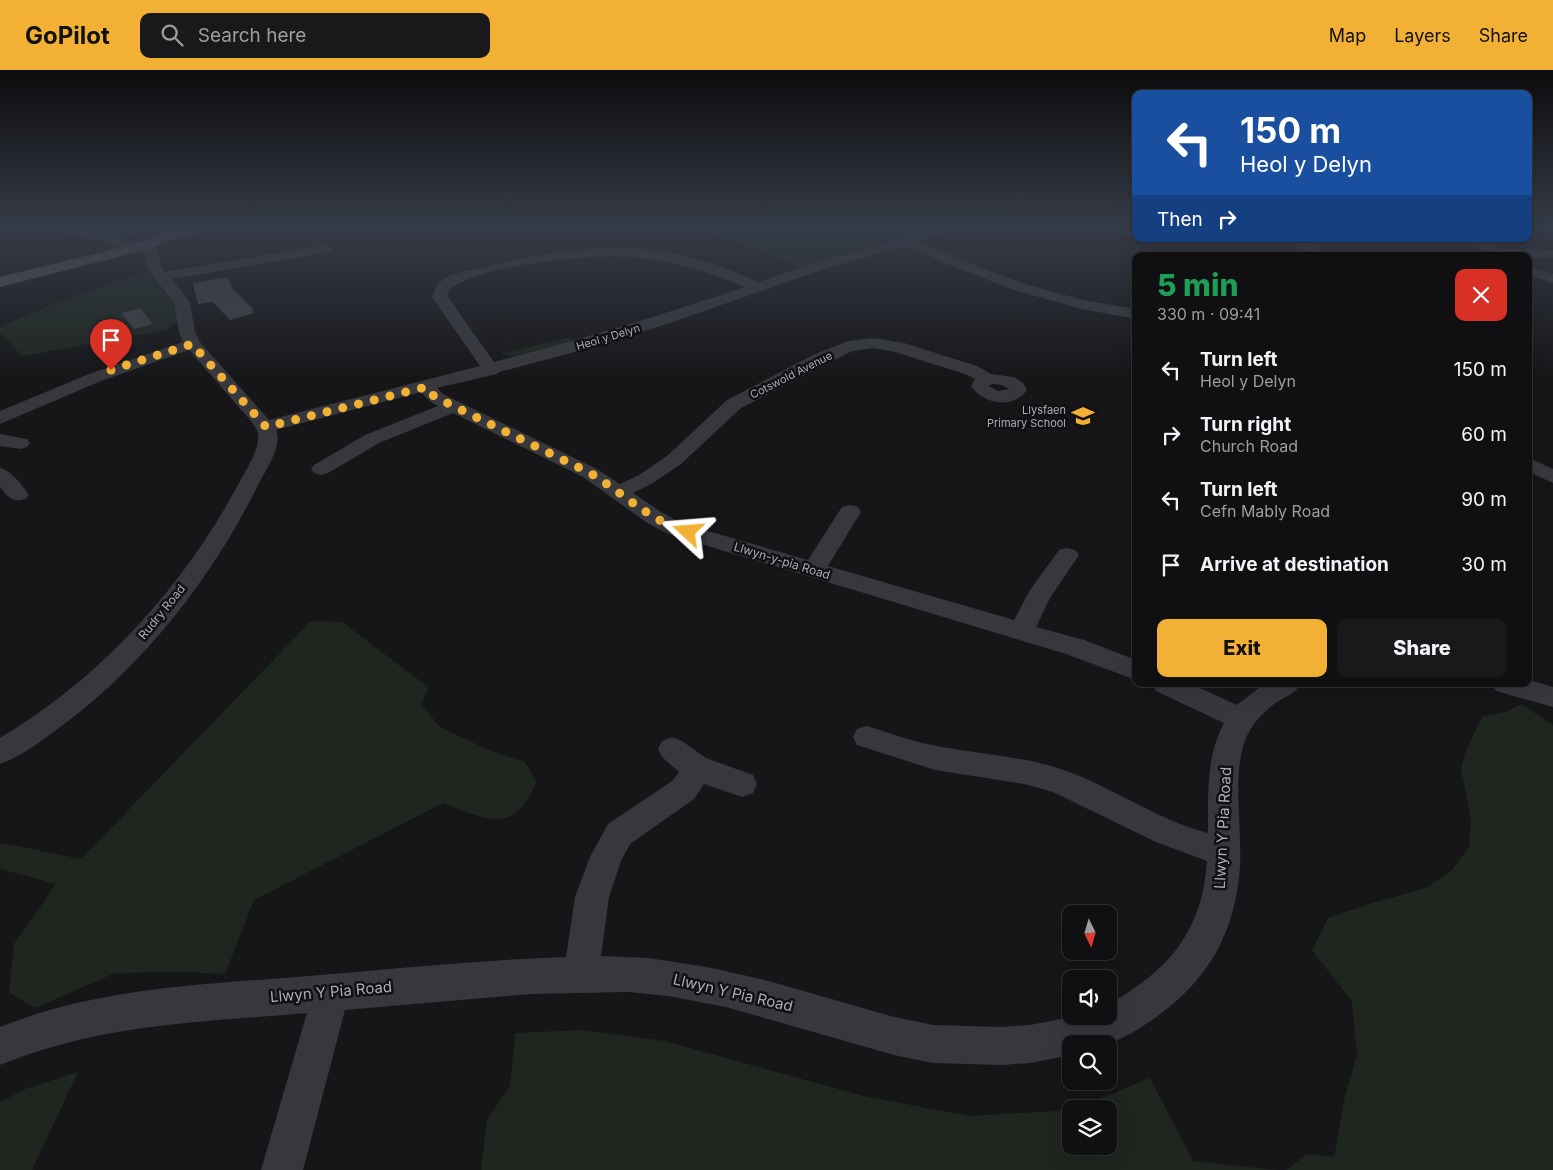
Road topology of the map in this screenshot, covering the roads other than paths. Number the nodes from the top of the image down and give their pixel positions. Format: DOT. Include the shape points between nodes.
graph roads {
  1 [pos="15,278"];
  2 [pos="162,278"];
  3 [pos="454,278"];
  4 [pos="736,278"];
  5 [pos="783,278"];
  6 [pos="996,278"];
  7 [pos="0,282"];
  8 [pos="758,287"];
  9 [pos="1132,313"];
  10 [pos="192,344"];
  11 [pos="491,370"];
  12 [pos="988,379"];
  13 [pos="426,387"];
  14 [pos="454,406"];
  15 [pos="0,418"];
  16 [pos="266,427"];
  17 [pos="0,440"];
  18 [pos="20,443"];
  19 [pos="321,469"];
  20 [pos="0,474"];
  21 [pos="619,492"];
  22 [pos="18,495"];
  23 [pos="850,512"];
  24 [pos="1067,555"];
  25 [pos="814,570"];
  26 [pos="1021,632"];
  27 [pos="1132,668"];
  28 [pos="1173,687"];
  29 [pos="1281,687"];
  30 [pos="1516,687"];
  31 [pos="1553,698"];
  32 [pos="1242,719"];
  33 [pos="867,737"];
  34 [pos="672,749"];
  35 [pos="0,752"];
  36 [pos="698,769"];
  37 [pos="742,784"];
  38 [pos="1224,851"];
  39 [pos="581,974"];
  40 [pos="331,992"];
  41 [pos="0,1046"];
  42 [pos="282,1170"];
  1 -- 7 [label="main road"];
  2 -- 10 [label="street" via="182,303"];
  3 -- 11 [label="street" via="442,286 440,297"];
  4 -- 8 [label="street"];
  5 -- 8 [label="street, Heol y Delyn"];
  6 -- 9 [label="street" via="1074,302"];
  8 -- 11 [label="street, Heol y Delyn" via="626,332"];
  10 -- 15 [label="street" via="111,370"];
  10 -- 16 [label="street"];
  11 -- 13 [label="street, Heol y Delyn"];
  12 -- 21 [label="street, Cotswold Avenue" via="971,370 898,347 874,343 848,346 734,404 674,460"];
  13 -- 14 [label="street, Llwyn-y-pia Road" via="431,394"];
  13 -- 16 [label="street, Heol y Delyn"];
  14 -- 19 [label="street" via="372,439"];
  14 -- 21 [label="street, Llwyn-y-pia Road" via="590,473"];
  16 -- 35 [label="street, Rudry Road" via="268,434 261,459 227,526 165,612 120,661 74,702"];
  17 -- 18 [label="street"];
  20 -- 22 [label="street"];
  21 -- 25 [label="street, Llwyn-y-pia Road" via="652,517 676,529"];
  23 -- 25 [label="street"];
  24 -- 26 [label="street" via="1039,596"];
  25 -- 26 [label="street, Llwyn-y-pia Road"];
  26 -- 27 [label="street, Llwyn-y-pia Road" via="1075,647"];
  28 -- 32 [label="street"];
  29 -- 32 [label="street" via="1270,692"];
  30 -- 31 [label="street"];
  32 -- 38 [label="street, Llwyn Y Pia Road" via="1223,775"];
  33 -- 38 [label="street" via="935,758 1024,772 1058,782 1167,832"];
  34 -- 36 [label="street" via="682,760"];
  36 -- 37 [label="street"];
  36 -- 39 [label="street" via="682,790 619,834 606,857 592,897"];
  38 -- 39 [label="street, Llwyn Y Pia Road" via="1222,887 1205,939 1186,970 1145,1005 1095,1031 1030,1045 945,1045 689,982 632,974"];
  39 -- 40 [label="street, Llwyn Y Pia Road"];
  40 -- 41 [label="street, Llwyn Y Pia Road" via="93,1016"];
  40 -- 42 [label="street"];
}
